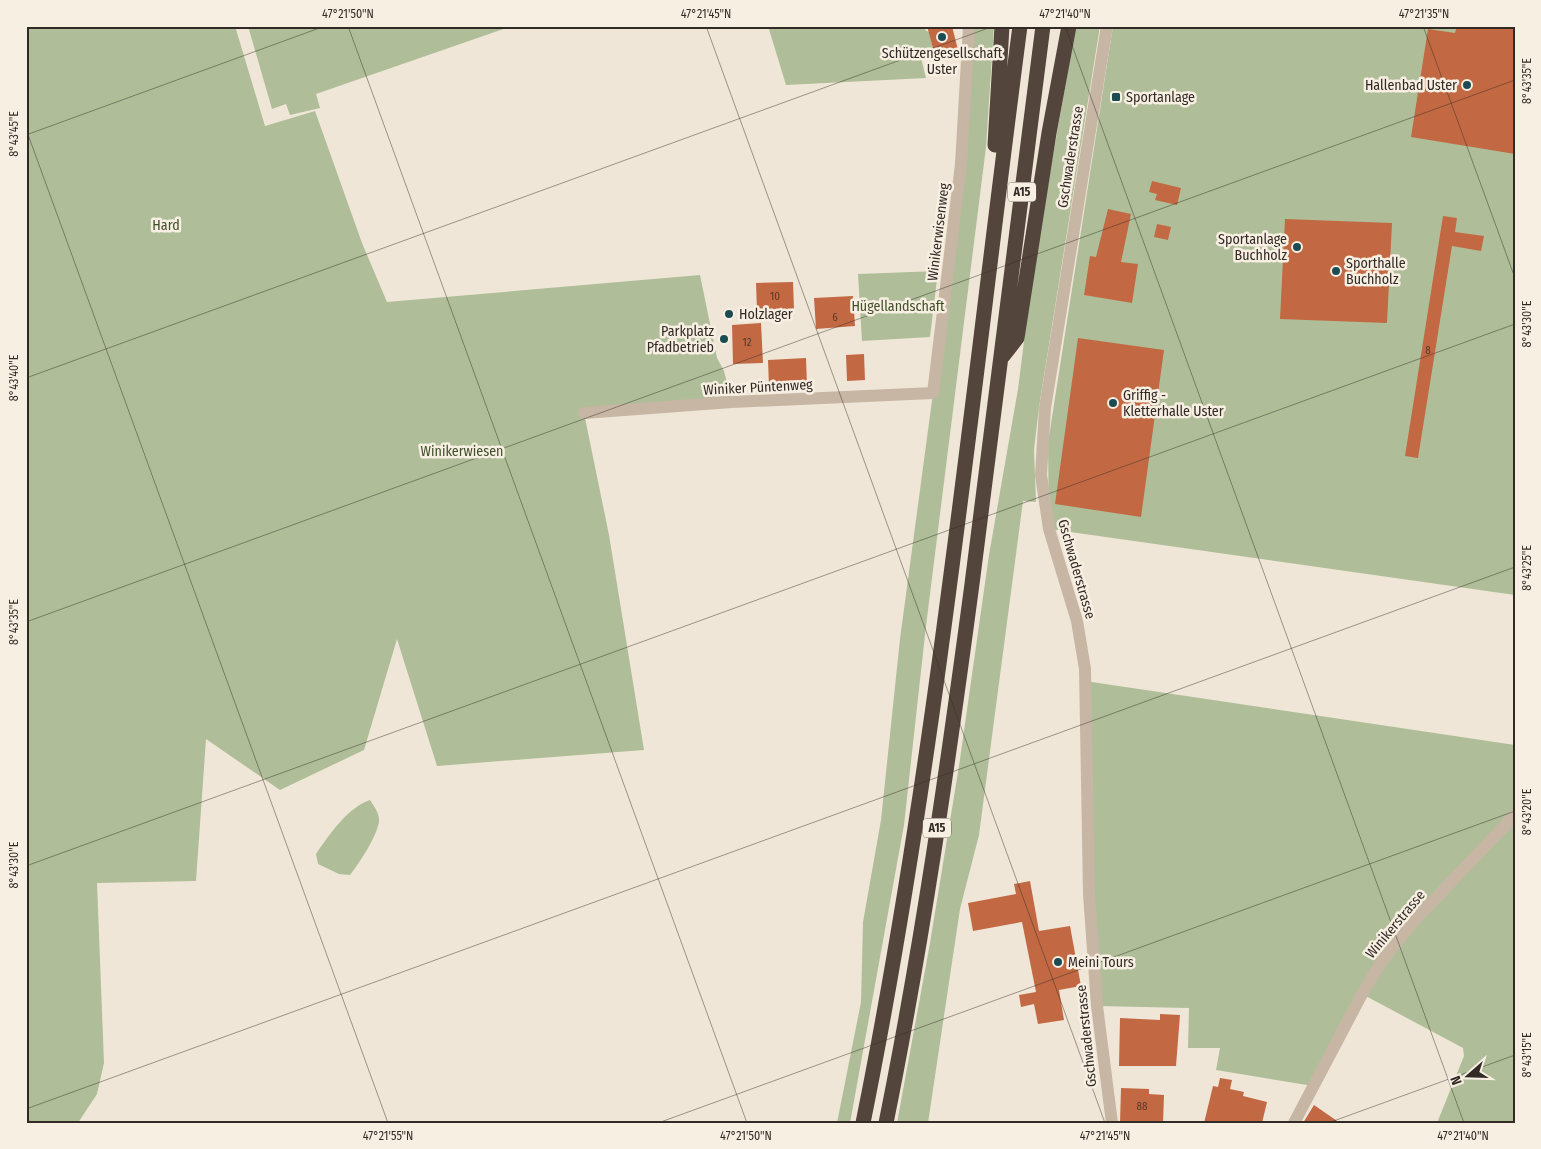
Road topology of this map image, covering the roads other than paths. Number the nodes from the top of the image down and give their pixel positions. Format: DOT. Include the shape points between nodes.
graph roads {
  1 [pos="969,26"];
  2 [pos="1002,26"];
  3 [pos="1020,26"];
  4 [pos="1043,26"];
  5 [pos="1069,26"];
  6 [pos="1106,26"];
  7 [pos="990,258"];
  8 [pos="1003,357"];
  9 [pos="933,393"];
  10 [pos="584,413"];
  11 [pos="1515,815"];
  12 [pos="862,1123"];
  13 [pos="886,1123"];
  14 [pos="1112,1123"];
  15 [pos="1294,1123"];
  1 -- 9 [label="street, Winikerwisenweg" via="960,164"];
  2 -- 7 [label="highway" via="988,218"];
  3 -- 7 [label="highway, A15"];
  4 -- 8 [label="highway, A15"];
  5 -- 8 [label="highway" via="1016,338"];
  6 -- 14 [label="street, Gschwaderstrasse" via="1044,408 1041,475 1049,529 1077,622 1085,669 1089,894 1097,1006"];
  7 -- 12 [label="highway, A15" via="959,512 906,887"];
  8 -- 13 [label="highway, A15" via="936,834"];
  9 -- 10 [label="street, Winiker Püntenweg" via="732,402"];
  11 -- 15 [label="street, Winikerstrasse" via="1414,922 1382,961"];
}
